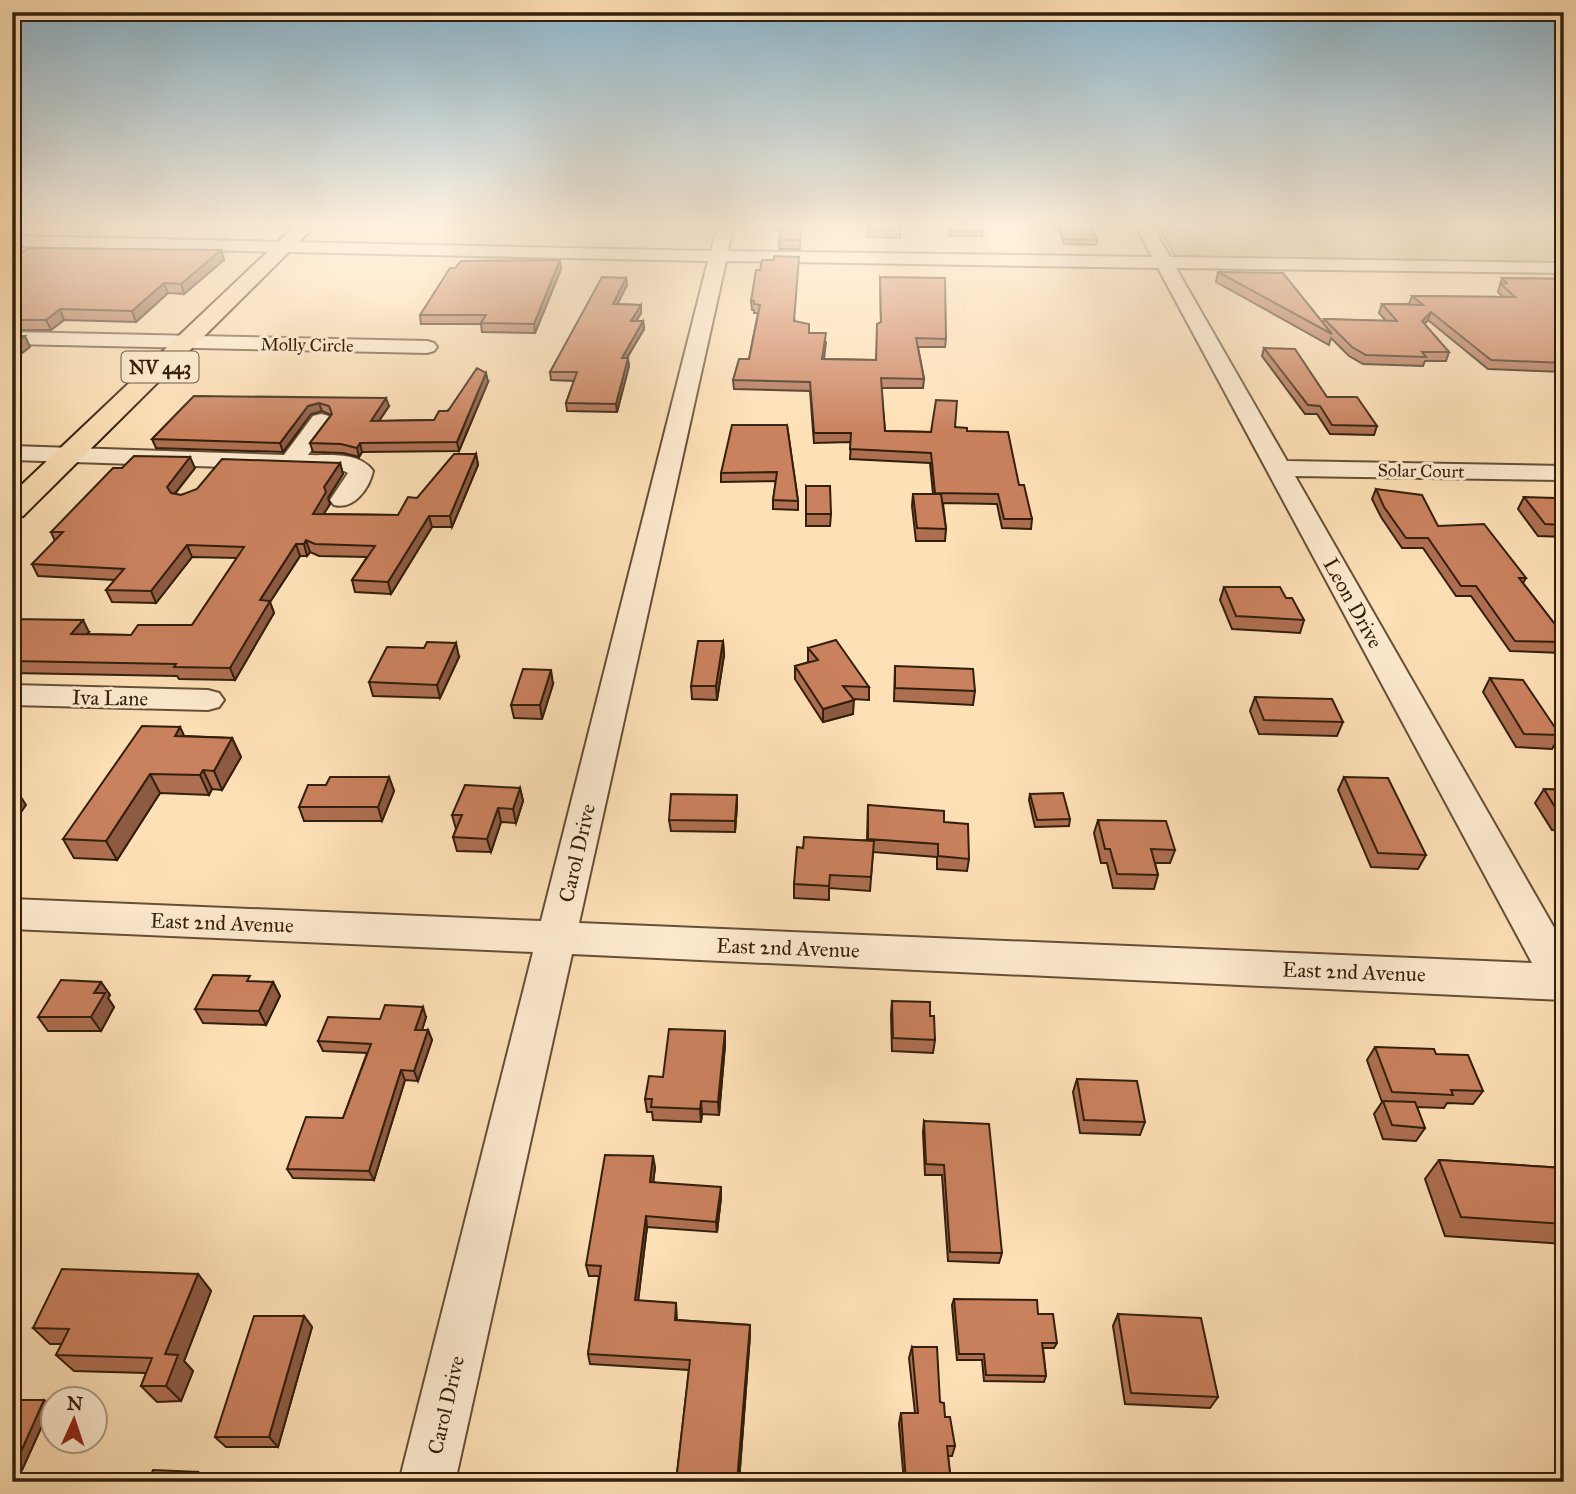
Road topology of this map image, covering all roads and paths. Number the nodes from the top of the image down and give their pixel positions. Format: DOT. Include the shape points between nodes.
graph roads {
  1 [pos="237,294"];
  2 [pos="709,294"];
  3 [pos="1182,294"];
  4 [pos="12,338"];
  5 [pos="188,342"];
  6 [pos="427,347"];
  7 [pos="321,421"];
  8 [pos="12,453"];
  9 [pos="67,454"];
  10 [pos="292,461"];
  11 [pos="1278,468"];
  12 [pos="1564,474"];
  13 [pos="343,500"];
  14 [pos="12,510"];
  15 [pos="12,695"];
  16 [pos="208,700"];
  17 [pos="12,914"];
  18 [pos="557,937"];
  19 [pos="1563,981"];
  20 [pos="428,1482"];
  1 -- 5 [label="main road, NV 443"];
  2 -- 18 [label="street, Carol Drive"];
  3 -- 11 [label="street, Leon Drive"];
  4 -- 5 [label="street, Molly Circle"];
  5 -- 6 [label="street, Molly Circle"];
  5 -- 9 [label="main road, NV 443"];
  7 -- 10 [label="street"];
  8 -- 9 [label="street"];
  9 -- 10 [label="street" via="210,470"];
  9 -- 14 [label="main road, NV 443"];
  10 -- 13 [label="street" via="356,466 361,471 359,479"];
  11 -- 12 [label="street, Solar Court"];
  11 -- 19 [label="street, Leon Drive"];
  15 -- 16 [label="street, Iva Lane"];
  17 -- 18 [label="street, East 2nd Avenue"];
  18 -- 19 [label="street, East 2nd Avenue"];
  18 -- 20 [label="street, Carol Drive"];
}
